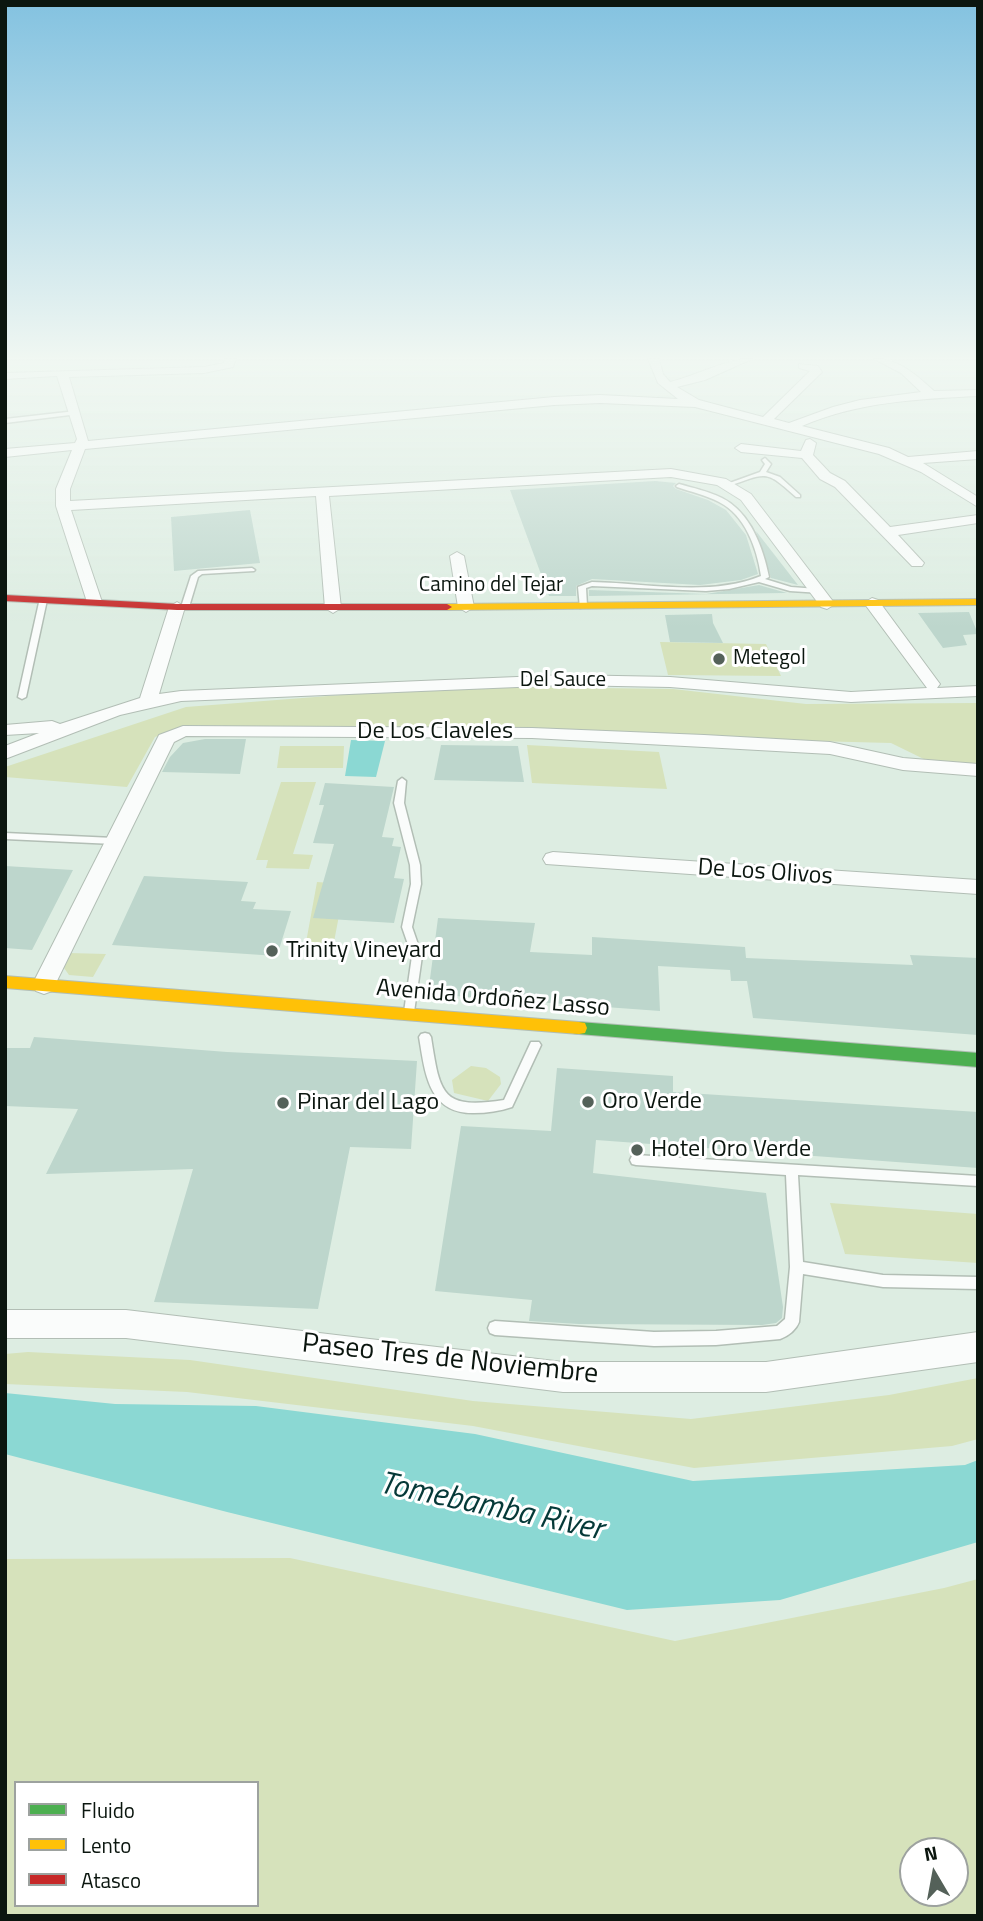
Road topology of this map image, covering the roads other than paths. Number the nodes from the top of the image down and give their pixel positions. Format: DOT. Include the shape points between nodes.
graph roads {
  1 [pos="52,449"];
  2 [pos="80,449"];
  3 [pos="784,449"];
  4 [pos="875,449"];
  5 [pos="5,453"];
  6 [pos="978,455"];
  7 [pos="765,460"];
  8 [pos="907,460"];
  9 [pos="762,473"];
  10 [pos="727,485"];
  11 [pos="679,486"];
  12 [pos="322,491"];
  13 [pos="798,496"];
  14 [pos="978,503"];
  15 [pos="63,506"];
  16 [pos="978,519"];
  17 [pos="888,532"];
  18 [pos="457,556"];
  19 [pos="917,563"];
  20 [pos="252,570"];
  21 [pos="760,580"];
  22 [pos="823,597"];
  23 [pos="5,598"];
  24 [pos="43,600"];
  25 [pos="94,602"];
  26 [pos="978,602"];
  27 [pos="872,603"];
  28 [pos="583,606"];
  29 [pos="181,607"];
  30 [pos="466,607"];
  31 [pos="333,608"];
  32 [pos="931,684"];
  33 [pos="978,691"];
  34 [pos="22,697"];
  35 [pos="148,700"];
  36 [pos="76,724"];
  37 [pos="5,730"];
  38 [pos="5,753"];
  39 [pos="978,769"];
  40 [pos="402,781"];
  41 [pos="5,836"];
  42 [pos="114,841"];
  43 [pos="553,859"];
  44 [pos="978,887"];
  45 [pos="5,982"];
  46 [pos="44,985"];
  47 [pos="409,1015"];
  48 [pos="424,1037"];
  49 [pos="535,1045"];
  50 [pos="978,1060"];
  51 [pos="636,1160"];
  52 [pos="792,1170"];
  53 [pos="978,1181"];
  54 [pos="797,1267"];
  55 [pos="978,1283"];
  56 [pos="5,1324"];
  57 [pos="495,1328"];
  58 [pos="978,1347"];
  1 -- 5 [label="street"];
  2 -- 15 [label="street" via="63,489"];
  3 -- 17 [label="street" via="808,449 825,476 840,484"];
  4 -- 8 [label="street"];
  6 -- 8 [label="street"];
  7 -- 9 [label="lane" via="768,464"];
  8 -- 14 [label="street"];
  9 -- 10 [label="lane"];
  9 -- 13 [label="lane" via="778,478"];
  10 -- 12 [label="street" via="671,473"];
  10 -- 22 [label="street" via="746,497"];
  11 -- 21 [label="lane" via="732,507 763,560 765,576"];
  12 -- 15 [label="street"];
  12 -- 31 [label="street"];
  15 -- 25 [label="street"];
  16 -- 17 [label="street"];
  17 -- 19 [label="street"];
  18 -- 30 [label="street"];
  20 -- 29 [label="lane" via="200,572"];
  21 -- 22 [label="lane"];
  21 -- 28 [label="lane" via="713,587 592,584 582,587"];
  22 -- 27 [label="street, Camino del Tejar"];
  22 -- 28 [label="street, Camino del Tejar"];
  23 -- 24 [label="street, Camino del Tejar"];
  24 -- 25 [label="street, Camino del Tejar"];
  24 -- 34 [label="lane"];
  25 -- 29 [label="street, Camino del Tejar"];
  26 -- 27 [label="street, Camino del Tejar"];
  27 -- 32 [label="street"];
  28 -- 30 [label="street, Camino del Tejar"];
  29 -- 31 [label="street, Camino del Tejar"];
  29 -- 35 [label="street"];
  30 -- 31 [label="street, Camino del Tejar"];
  33 -- 35 [label="street, Del Sauce" via="851,697 670,682 565,680"];
  35 -- 36 [label="street, Del Sauce"];
  36 -- 37 [label="street"];
  36 -- 38 [label="street, Del Sauce"];
  39 -- 42 [label="street, De Los Claveles" via="903,764 830,748 691,740 532,733 183,731 166,739"];
  40 -- 47 [label="lane" via="399,803 416,884 407,927 417,956"];
  41 -- 42 [label="lane"];
  42 -- 46 [label="street, De Los Claveles"];
  43 -- 44 [label="street, De Los Olivos"];
  45 -- 46 [label="street, Avenida Ordoñez Lasso"];
  46 -- 47 [label="street, Avenida Ordoñez Lasso"];
  47 -- 50 [label="street, Avenida Ordoñez Lasso"];
  48 -- 49 [label="lane" via="437,1092 447,1103 473,1108 508,1104"];
  51 -- 52 [label="lane"];
  52 -- 53 [label="lane"];
  52 -- 54 [label="lane"];
  54 -- 55 [label="lane" via="883,1281"];
  54 -- 57 [label="lane" via="792,1322 780,1332 654,1339"];
  56 -- 58 [label="street, Paseo Tres de Noviembre" via="126,1324 563,1377 766,1377"];
}
